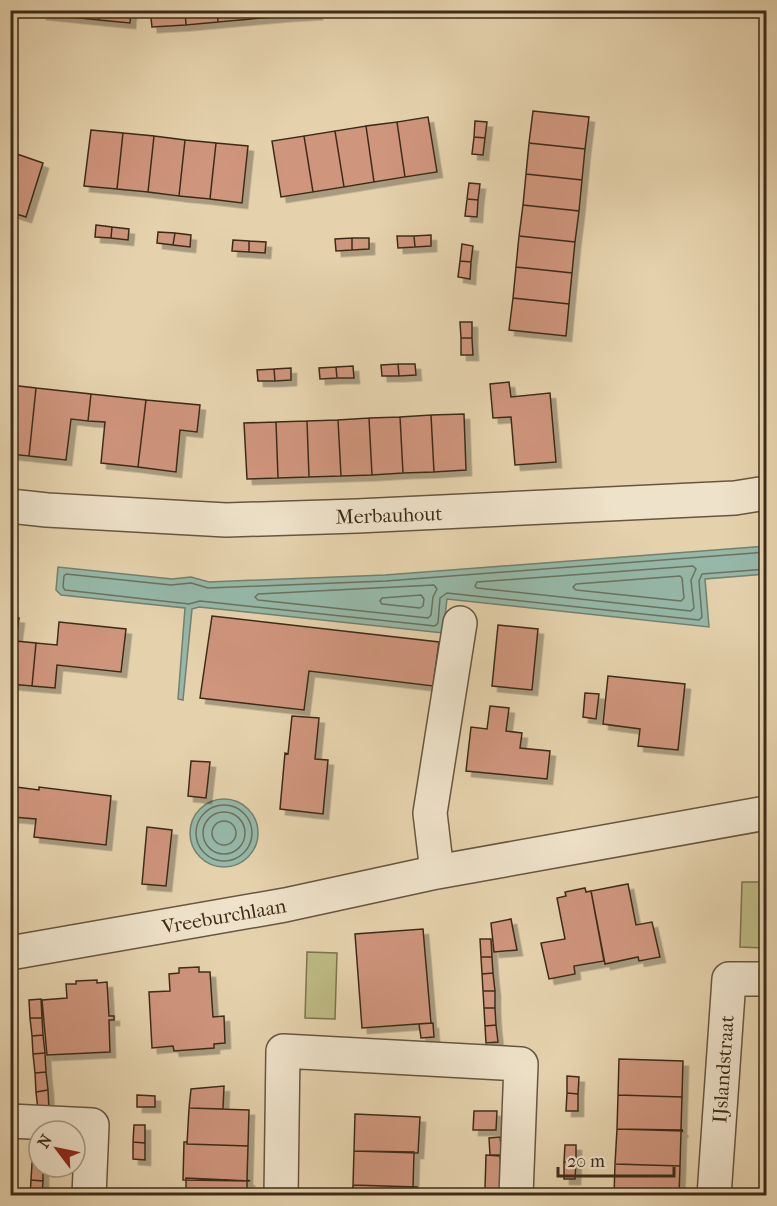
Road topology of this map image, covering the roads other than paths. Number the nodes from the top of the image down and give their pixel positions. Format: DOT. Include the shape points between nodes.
graph roads {
  1 [pos="766,493"];
  2 [pos="10,506"];
  3 [pos="460,623"];
  4 [pos="766,813"];
  5 [pos="437,872"];
  6 [pos="10,953"];
  7 [pos="766,979"];
  8 [pos="10,1121"];
  9 [pos="89,1196"];
  10 [pos="281,1196"];
  11 [pos="516,1196"];
  12 [pos="714,1196"];
  1 -- 2 [label="street, Merbauhout" via="588,506 226,520"];
  3 -- 5 [label="street" via="429,813"];
  4 -- 5 [label="street, Vreeburchlaan"];
  5 -- 6 [label="street, Vreeburchlaan" via="285,905"];
  7 -- 12 [label="street, IJslandstraat" via="729,979"];
  8 -- 9 [label="street" via="92,1125"];
  10 -- 11 [label="street" via="283,1052 521,1064"];
}
